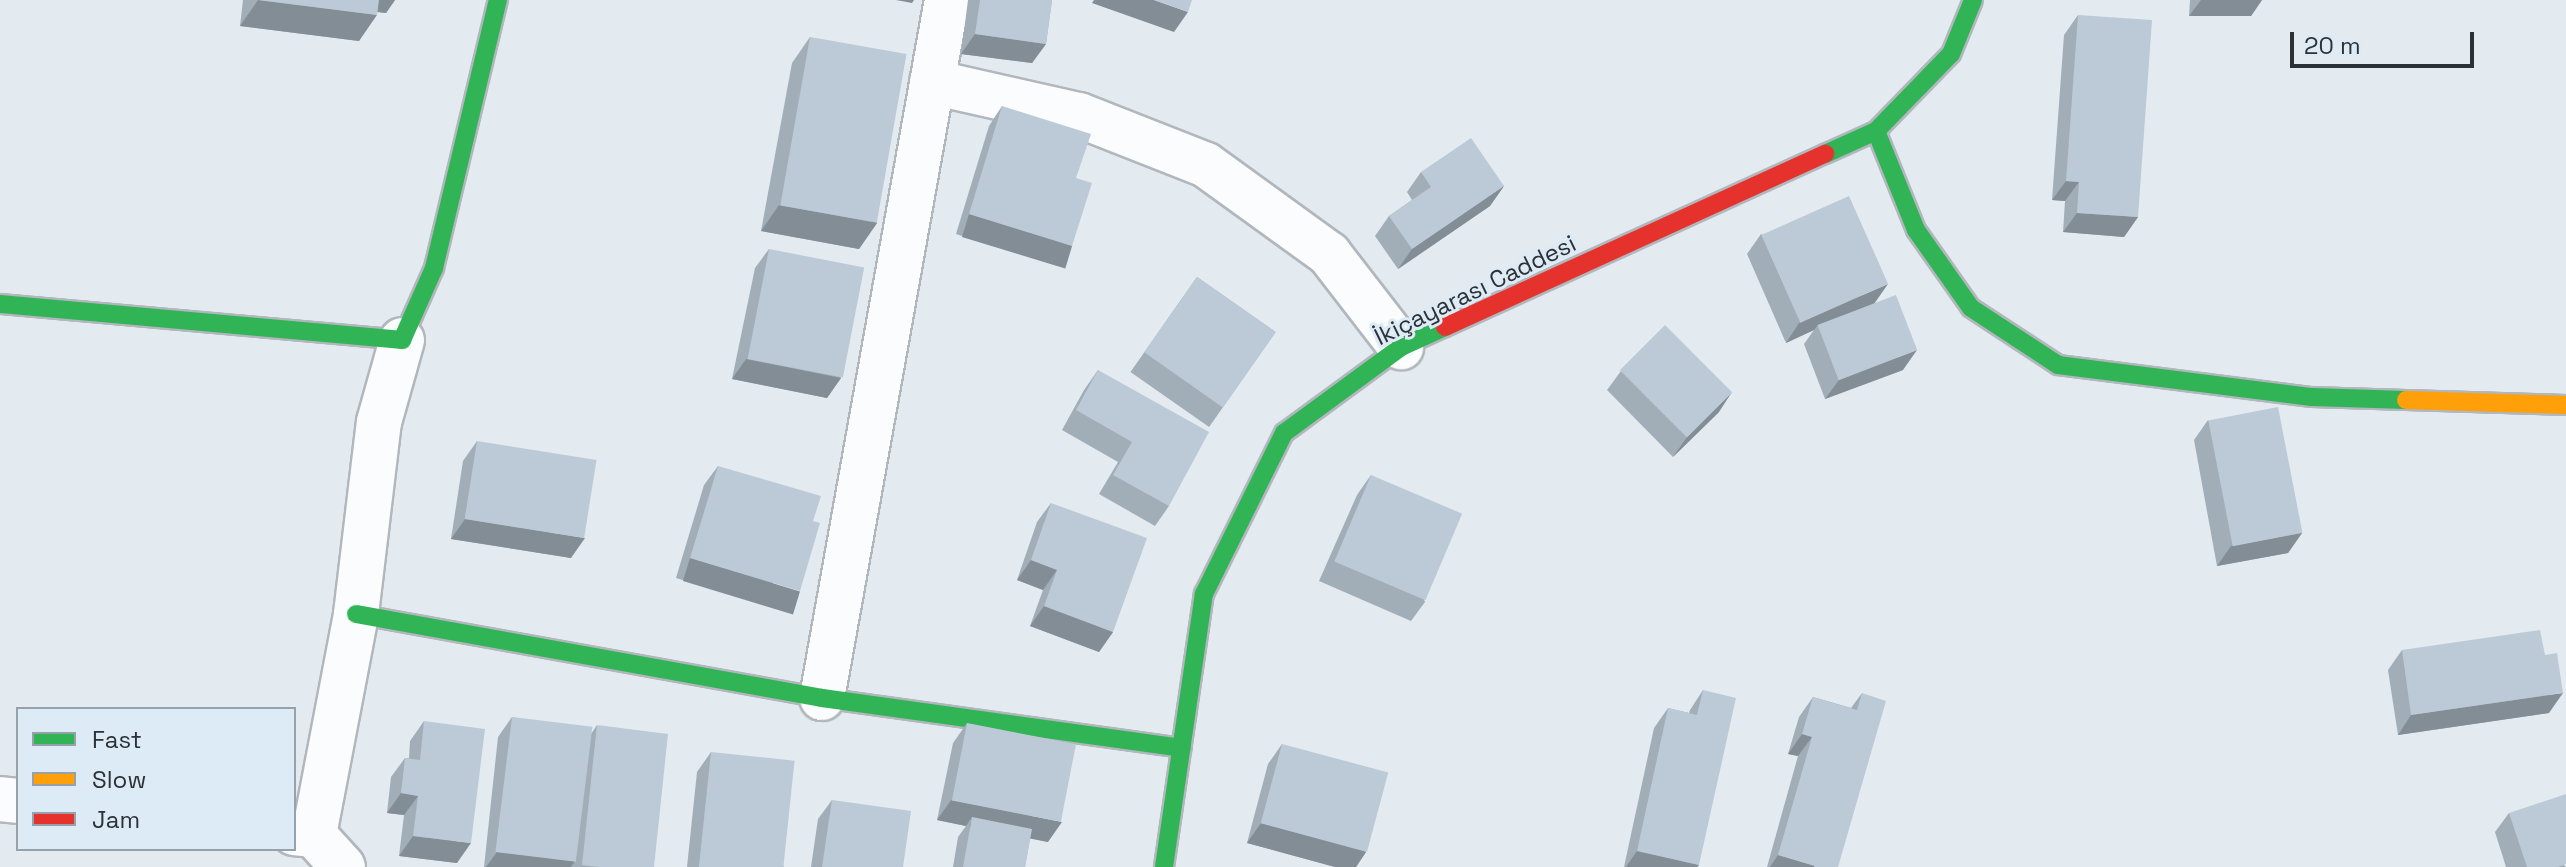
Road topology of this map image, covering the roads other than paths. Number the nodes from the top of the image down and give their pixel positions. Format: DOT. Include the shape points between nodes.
graph roads {
  1 [pos="498,0"];
  2 [pos="947,0"];
  3 [pos="1973,0"];
  4 [pos="932,82"];
  5 [pos="1876,131"];
  6 [pos="0,304"];
  7 [pos="402,340"];
  8 [pos="1401,347"];
  9 [pos="2566,405"];
  10 [pos="356,614"];
  11 [pos="822,698"];
  12 [pos="1182,748"];
  13 [pos="304,834"];
  14 [pos="343,867"];
  15 [pos="1164,867"];
  1 -- 7 [label="street" via="434,268"];
  2 -- 4 [label="street"];
  3 -- 5 [label="street, İkiçayarası Caddesi" via="1951,54"];
  4 -- 8 [label="street" via="1079,115 1206,165 1329,254"];
  4 -- 11 [label="street"];
  5 -- 8 [label="street, İkiçayarası Caddesi"];
  5 -- 9 [label="street" via="1916,230 1971,308 2058,365 2312,397"];
  6 -- 7 [label="street"];
  7 -- 10 [label="street" via="379,422"];
  8 -- 12 [label="street, İkiçayarası Caddesi" via="1284,433 1204,594"];
  10 -- 11 [label="street"];
  10 -- 13 [label="street"];
  11 -- 12 [label="street"];
  12 -- 15 [label="street, İkiçayarası Caddesi"];
  13 -- 14 [label="street"];
}
